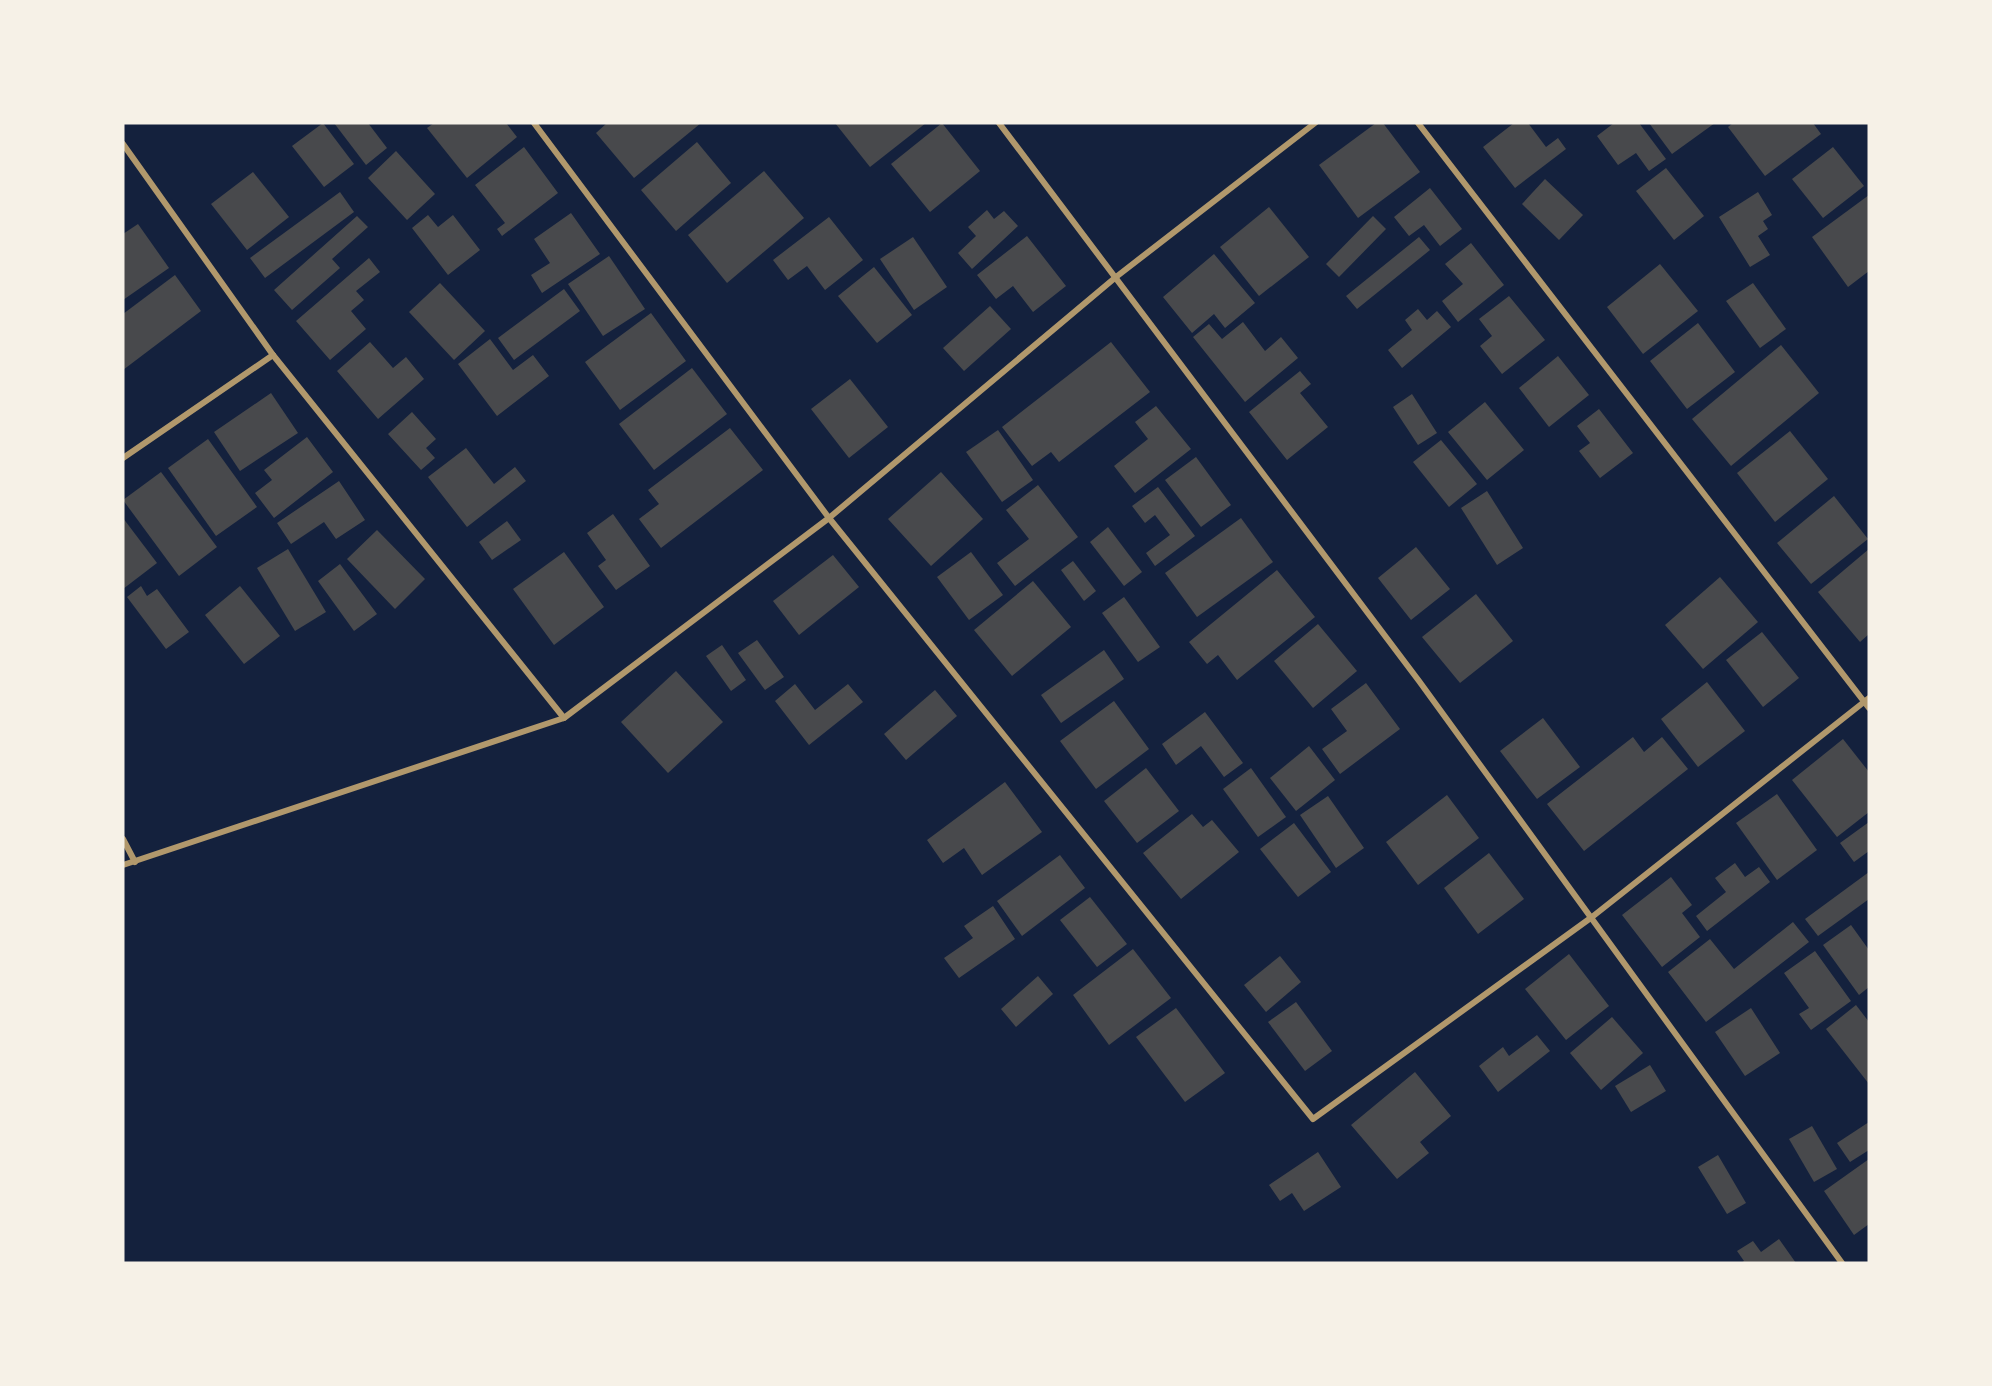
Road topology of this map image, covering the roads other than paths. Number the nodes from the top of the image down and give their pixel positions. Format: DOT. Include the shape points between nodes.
graph roads {
  1 [pos="534,123"];
  2 [pos="999,123"];
  3 [pos="1315,123"];
  4 [pos="1418,123"];
  5 [pos="123,144"];
  6 [pos="1116,276"];
  7 [pos="273,355"];
  8 [pos="123,458"];
  9 [pos="829,519"];
  10 [pos="1867,700"];
  11 [pos="1869,708"];
  12 [pos="564,718"];
  13 [pos="123,839"];
  14 [pos="135,862"];
  15 [pos="123,865"];
  16 [pos="1592,917"];
  17 [pos="1842,1263"];
  1 -- 9 [label="street"];
  2 -- 6 [label="street"];
  3 -- 6 [label="street"];
  4 -- 10 [label="street"];
  5 -- 7 [label="street"];
  6 -- 9 [label="street"];
  6 -- 16 [label="street"];
  7 -- 8 [label="street"];
  7 -- 12 [label="street"];
  9 -- 12 [label="street"];
  9 -- 16 [label="street" via="1313,1119"];
  10 -- 11 [label="street"];
  10 -- 16 [label="street"];
  12 -- 14 [label="street"];
  13 -- 14 [label="street"];
  14 -- 15 [label="street"];
  16 -- 17 [label="street"];
}
